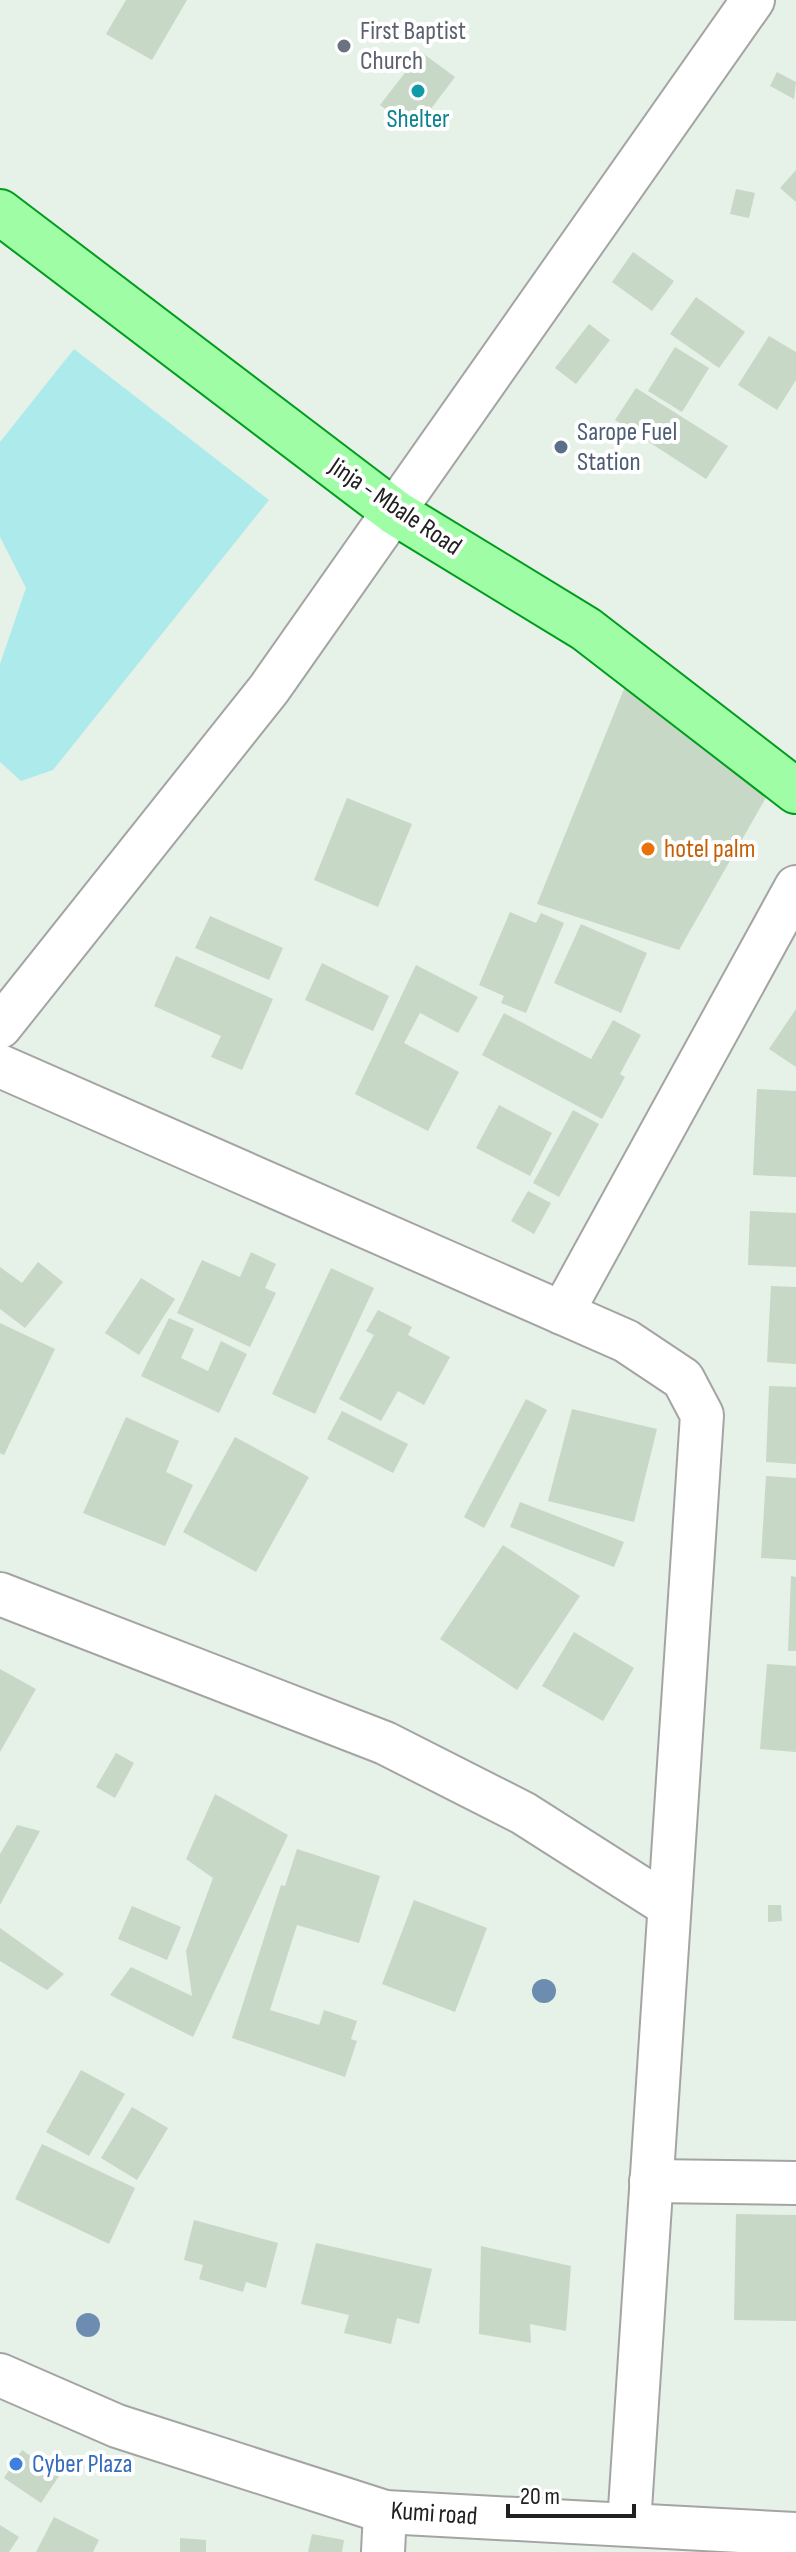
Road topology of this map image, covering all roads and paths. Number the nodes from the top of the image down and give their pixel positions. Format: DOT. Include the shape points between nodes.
graph roads {
  1 [pos="753,0"];
  2 [pos="0,212"];
  3 [pos="396,513"];
  4 [pos="796,791"];
  5 [pos="796,887"];
  6 [pos="0,1027"];
  7 [pos="0,1066"];
  8 [pos="562,1313"];
  9 [pos="0,1594"];
  10 [pos="669,1906"];
  11 [pos="651,2181"];
  12 [pos="796,2183"];
  13 [pos="0,2375"];
  14 [pos="629,2524"];
  15 [pos="384,2532"];
  16 [pos="796,2534"];
  1 -- 3 [label="street"];
  2 -- 3 [label="main road, Jinja - Mbale Road"];
  3 -- 4 [label="main road, Jinja - Mbale Road" via="586,629"];
  3 -- 6 [label="street" via="269,689"];
  5 -- 8 [label="street"];
  7 -- 8 [label="street"];
  8 -- 10 [label="street" via="626,1341 683,1379 702,1415"];
  9 -- 10 [label="street" via="385,1743 523,1813"];
  10 -- 11 [label="street"];
  11 -- 12 [label="street"];
  11 -- 14 [label="street"];
  13 -- 15 [label="street, Kumi road"];
  14 -- 15 [label="street, Kumi road"];
  14 -- 16 [label="street, Kumi road"];
}
